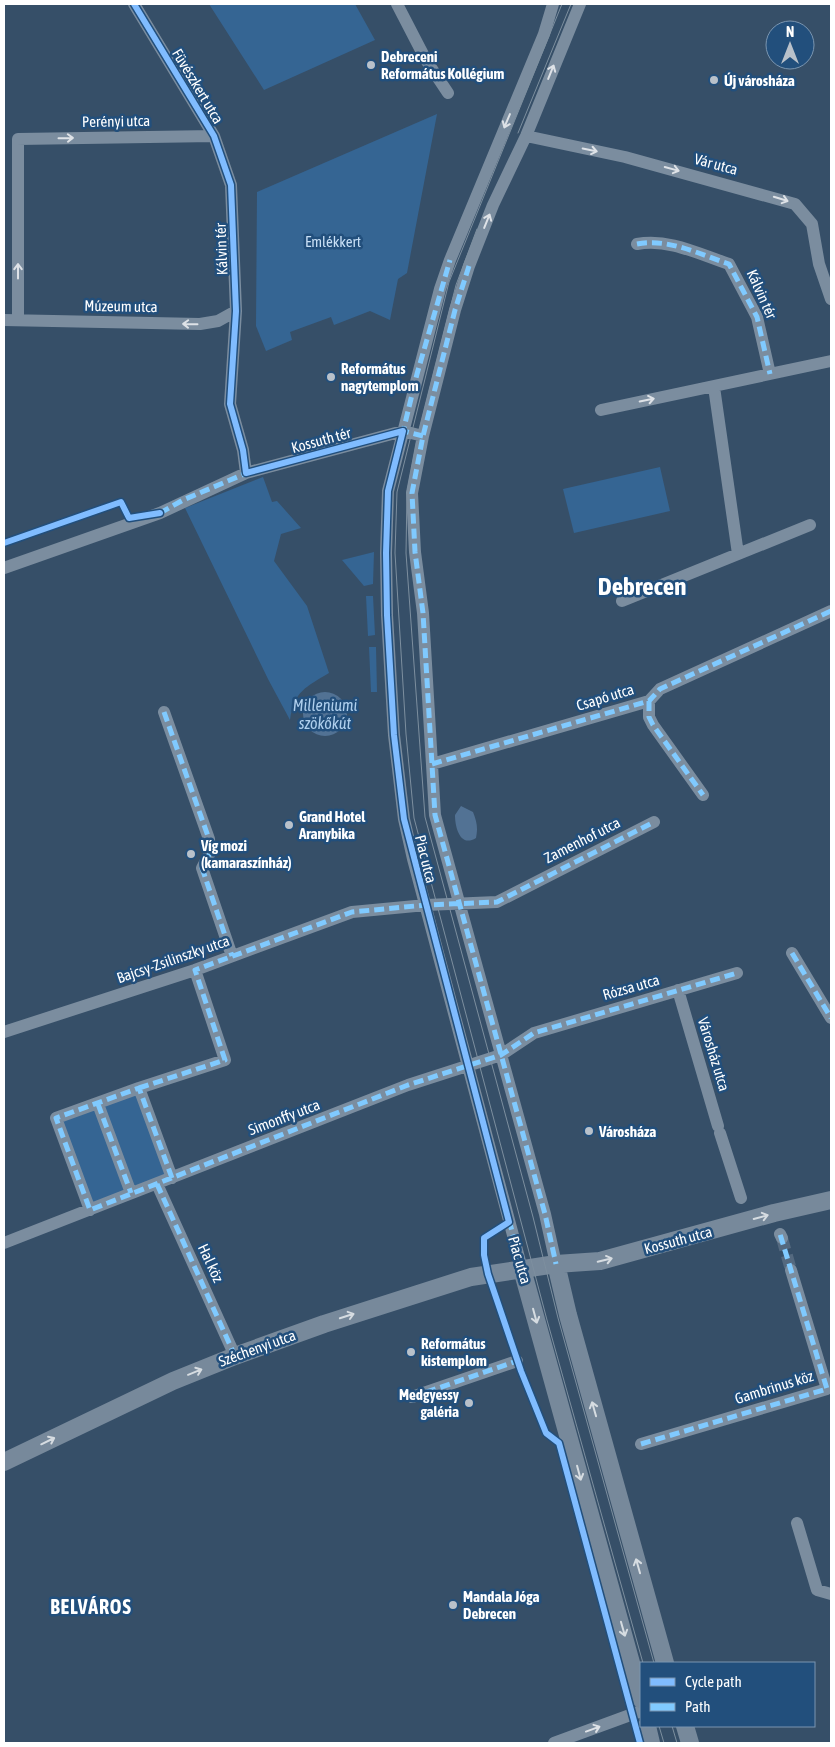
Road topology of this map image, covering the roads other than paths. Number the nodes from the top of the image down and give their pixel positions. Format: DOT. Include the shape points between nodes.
graph roads {
  1 [pos="134,4"];
  2 [pos="397,4"];
  3 [pos="580,4"];
  4 [pos="552,8"];
  5 [pos="448,93"];
  6 [pos="214,136"];
  7 [pos="526,136"];
  8 [pos="231,185"];
  9 [pos="637,244"];
  10 [pos="450,260"];
  11 [pos="469,266"];
  12 [pos="831,299"];
  13 [pos="236,311"];
  14 [pos="4,320"];
  15 [pos="18,320"];
  16 [pos="831,360"];
  17 [pos="770,374"];
  18 [pos="714,387"];
  19 [pos="601,410"];
  20 [pos="403,431"];
  21 [pos="423,436"];
  22 [pos="246,472"];
  23 [pos="810,525"];
  24 [pos="738,554"];
  25 [pos="4,568"];
  26 [pos="622,601"];
  27 [pos="831,611"];
  28 [pos="649,701"];
  29 [pos="164,712"];
  30 [pos="432,764"];
  31 [pos="703,795"];
  32 [pos="654,822"];
  33 [pos="426,905"];
  34 [pos="459,905"];
  35 [pos="792,954"];
  36 [pos="232,956"];
  37 [pos="195,970"];
  38 [pos="737,973"];
  39 [pos="678,990"];
  40 [pos="831,1018"];
  41 [pos="4,1032"];
  42 [pos="501,1055"];
  43 [pos="468,1065"];
  44 [pos="138,1088"];
  45 [pos="98,1104"];
  46 [pos="172,1178"];
  47 [pos="157,1184"];
  48 [pos="131,1193"];
  49 [pos="741,1198"];
  50 [pos="831,1200"];
  51 [pos="90,1210"];
  52 [pos="4,1243"];
  53 [pos="556,1264"];
  54 [pos="522,1269"];
  55 [pos="791,1270"];
  56 [pos="236,1356"];
  57 [pos="517,1361"];
  58 [pos="412,1397"];
  59 [pos="641,1444"];
  60 [pos="4,1462"];
  61 [pos="797,1523"];
  62 [pos="831,1594"];
  63 [pos="665,1662"];
  64 [pos="640,1695"];
  65 [pos="640,1711"];
  66 [pos="647,1727"];
  67 [pos="685,1727"];
  68 [pos="554,1743"];
  69 [pos="651,1743"];
  70 [pos="690,1743"];
  1 -- 6 [label="street, Füvészkert utca"];
  2 -- 5 [label="street" via="426,60"];
  7 -- 3 [label="street, one-way"];
  4 -- 10 [label="street, one-way"];
  6 -- 8 [label="street, Füvészkert utca"];
  15 -- 6 [label="street, Perényi utca, one-way" via="18,139"];
  11 -- 7 [label="street, one-way" via="493,205"];
  7 -- 12 [label="street, Vár utca, one-way" via="625,157 795,204 812,224 819,264"];
  8 -- 13 [label="street, Kálvin tér"];
  9 -- 17 [label="street, Kálvin tér" via="670,244 729,264 757,317"];
  10 -- 11 [label="street"];
  10 -- 20 [label="street"];
  11 -- 21 [label="street"];
  13 -- 15 [label="street, Múzeum utca, one-way" via="218,321 200,324"];
  13 -- 22 [label="street, Kálvin tér" via="230,404"];
  14 -- 15 [label="street, Múzeum utca"];
  16 -- 17 [label="street"];
  17 -- 18 [label="street"];
  19 -- 18 [label="street, one-way"];
  18 -- 24 [label="street"];
  20 -- 21 [label="street"];
  20 -- 22 [label="street, Kossuth tér"];
  20 -- 33 [label="street, Piac utca" via="388,491 386,615 394,735 404,819"];
  21 -- 30 [label="street, Piac utca" via="412,493"];
  22 -- 25 [label="street, Kossuth tér" via="160,513"];
  23 -- 24 [label="street"];
  24 -- 26 [label="street"];
  27 -- 28 [label="street, Csapó utca" via="660,689"];
  28 -- 30 [label="street, Csapó utca"];
  28 -- 31 [label="street" via="653,725"];
  29 -- 36 [label="street" via="209,839 210,853 202,868"];
  30 -- 34 [label="street, Piac utca" via="435,815"];
  32 -- 34 [label="street, Zamenhof utca" via="497,902"];
  33 -- 34 [label="street, Zamenhof utca"];
  33 -- 36 [label="street, Bajcsy-Zsilinszky utca" via="352,912"];
  33 -- 43 [label="street, Piac utca"];
  34 -- 42 [label="street, Piac utca"];
  35 -- 40 [label="street"];
  36 -- 37 [label="street, Bajcsy-Zsilinszky utca"];
  37 -- 41 [label="street, Bajcsy-Zsilinszky utca"];
  37 -- 44 [label="street" via="225,1060"];
  38 -- 39 [label="street, Rózsa utca"];
  39 -- 42 [label="street, Rózsa utca" via="534,1033"];
  39 -- 49 [label="street, Városház utca"];
  42 -- 43 [label="street, Rózsa utca"];
  42 -- 53 [label="street, Piac utca"];
  43 -- 46 [label="street, Simonffy utca" via="408,1085"];
  43 -- 54 [label="street, Piac utca"];
  44 -- 45 [label="street"];
  44 -- 46 [label="street"];
  45 -- 48 [label="street"];
  45 -- 51 [label="street" via="56,1118"];
  46 -- 47 [label="street"];
  47 -- 48 [label="street"];
  47 -- 56 [label="street, Hal köz"];
  48 -- 51 [label="street"];
  53 -- 50 [label="street, Kossuth utca, one-way" via="600,1261"];
  51 -- 52 [label="street"];
  53 -- 54 [label="street, Kossuth utca"];
  63 -- 53 [label="street, Piac utca, one-way"];
  56 -- 54 [label="street, Széchenyi utca, one-way" via="471,1277"];
  54 -- 64 [label="street, Piac utca, one-way"];
  55 -- 59 [label="street, Gambrinus köz" via="826,1389"];
  60 -- 56 [label="street, Széchenyi utca, one-way" via="173,1380"];
  57 -- 58 [label="street"];
  61 -- 62 [label="street" via="818,1590"];
  68 -- 65 [label="street, one-way"];
  66 -- 69 [label="street"];
  67 -- 70 [label="street"];
}
